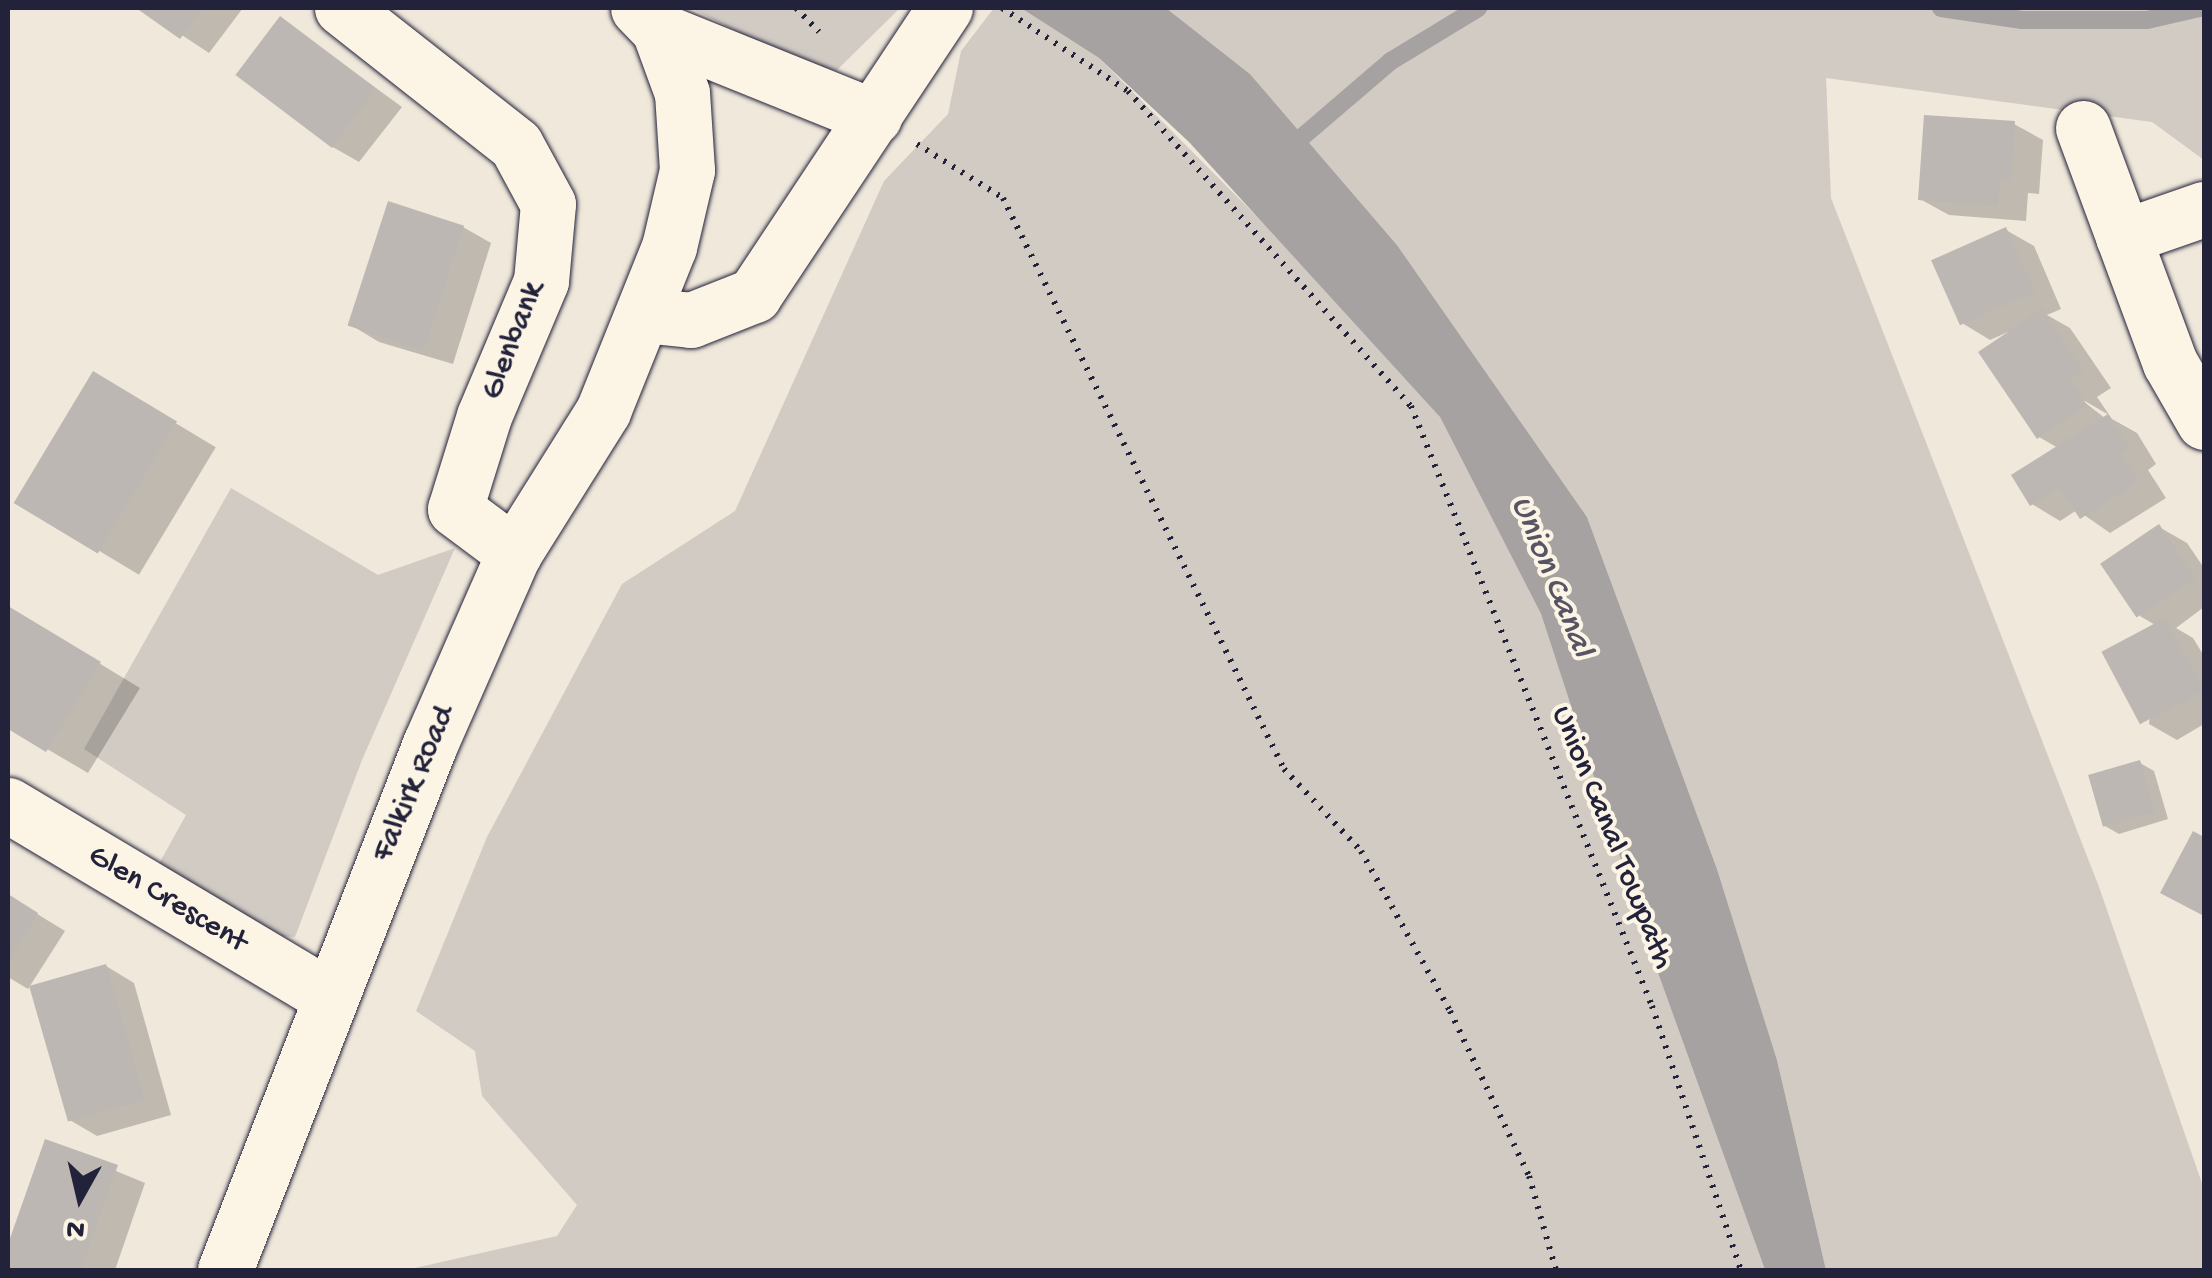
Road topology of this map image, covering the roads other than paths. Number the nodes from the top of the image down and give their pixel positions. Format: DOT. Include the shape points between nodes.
graph roads {
  1 [pos="342,8"];
  2 [pos="937,17"];
  3 [pos="648,18"];
  4 [pos="874,118"];
  5 [pos="2083,128"];
  6 [pos="2204,208"];
  7 [pos="2123,237"];
  8 [pos="643,315"];
  9 [pos="2204,422"];
  10 [pos="514,553"];
  11 [pos="8,805"];
  12 [pos="327,996"];
  13 [pos="225,1270"];
  1 -- 10 [label="street, Glenbank" via="516,145 548,204 540,281 484,416 455,509"];
  2 -- 4 [label="street"];
  3 -- 4 [label="street"];
  3 -- 8 [label="street, Falkirk Road" via="682,93 686,170 669,247"];
  4 -- 8 [label="street" via="754,295 691,320"];
  5 -- 7 [label="street"];
  6 -- 7 [label="street"];
  7 -- 9 [label="street" via="2170,363"];
  8 -- 10 [label="street, Falkirk Road" via="603,411"];
  10 -- 12 [label="street, Falkirk Road"];
  11 -- 12 [label="street, Glen Crescent"];
  12 -- 13 [label="street, Falkirk Road"];
}
